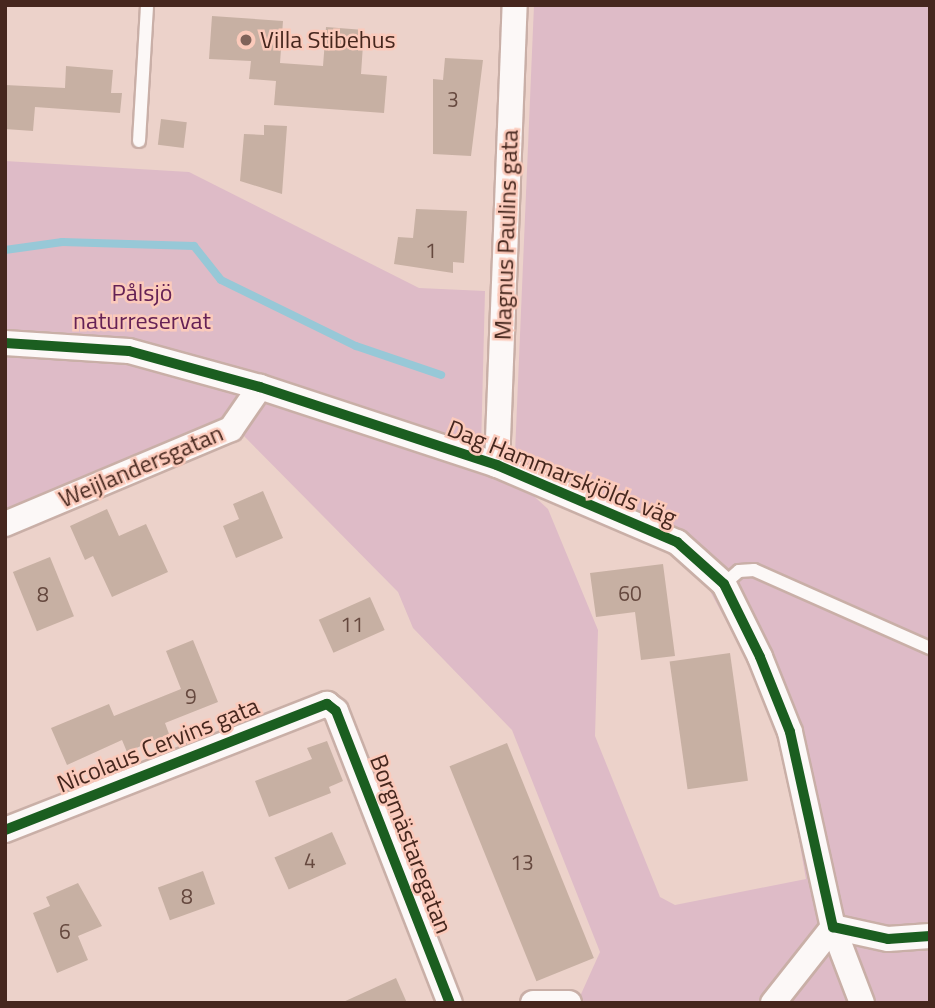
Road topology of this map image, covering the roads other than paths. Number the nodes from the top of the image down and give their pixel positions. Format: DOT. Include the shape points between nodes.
graph roads {
  1 [pos="147,5"];
  2 [pos="515,5"];
  3 [pos="139,141"];
  4 [pos="5,343"];
  5 [pos="260,387"];
  6 [pos="497,465"];
  7 [pos="5,524"];
  8 [pos="724,584"];
  9 [pos="930,648"];
  10 [pos="327,704"];
  11 [pos="5,830"];
  12 [pos="833,927"];
  13 [pos="930,936"];
  14 [pos="450,1003"];
  15 [pos="533,1003"];
  16 [pos="569,1003"];
  17 [pos="774,1003"];
  18 [pos="862,1003"];
  1 -- 3 [label="lane"];
  2 -- 6 [label="street, Magnus Paulins gata"];
  4 -- 5 [label="street, Dag Hammarskjölds väg" via="129,351"];
  5 -- 6 [label="street, Dag Hammarskjölds väg"];
  5 -- 7 [label="street, Weijlandersgatan" via="231,429"];
  6 -- 8 [label="street, Dag Hammarskjölds väg" via="677,542"];
  8 -- 9 [label="lane" via="739,570 754,570"];
  8 -- 12 [label="street, Dag Hammarskjölds väg" via="790,732"];
  10 -- 11 [label="street, Nicolaus Cervins gata"];
  10 -- 14 [label="street, Borgmästaregatan" via="336,711"];
  12 -- 13 [label="street" via="888,939"];
  12 -- 17 [label="street"];
  12 -- 18 [label="street, Dag Hammarskjölds väg"];
  15 -- 16 [label="street"];
}
